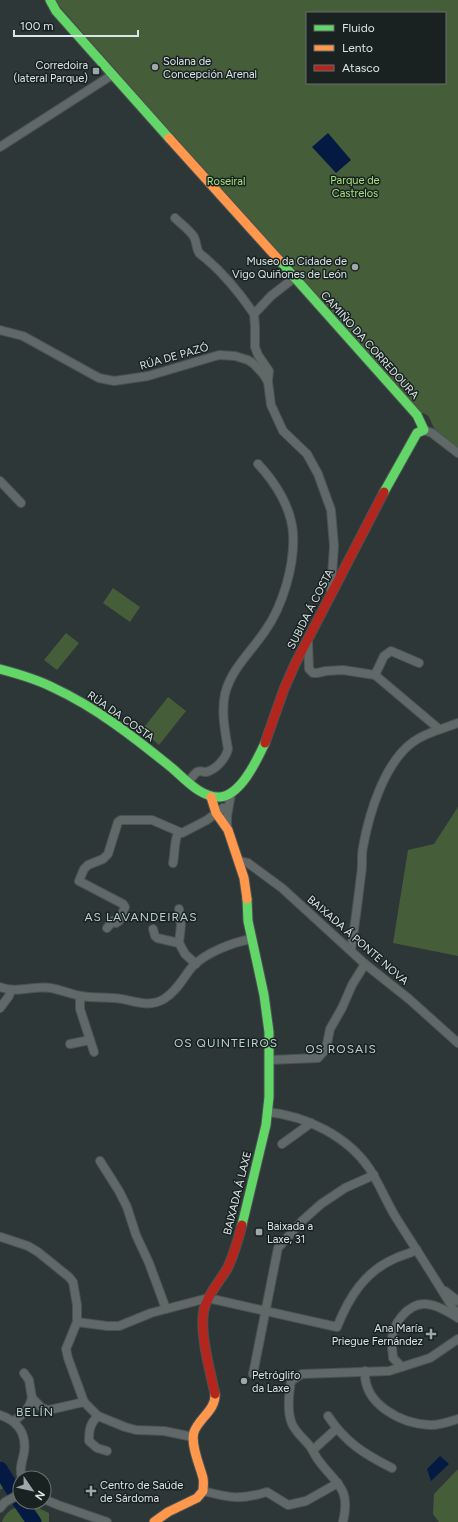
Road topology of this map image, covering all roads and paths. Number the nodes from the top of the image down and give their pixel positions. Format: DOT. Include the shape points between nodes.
graph roads {
  1 [pos="50,0"];
  2 [pos="112,75"];
  3 [pos="0,147"];
  4 [pos="175,218"];
  5 [pos="294,278"];
  6 [pos="254,314"];
  7 [pos="0,330"];
  8 [pos="268,382"];
  9 [pos="424,430"];
  10 [pos="458,453"];
  11 [pos="258,464"];
  12 [pos="0,481"];
  13 [pos="21,503"];
  14 [pos="331,595"];
  15 [pos="308,640"];
  16 [pos="419,663"];
  17 [pos="1,668"];
  18 [pos="375,675"];
  19 [pos="458,723"];
  20 [pos="439,729"];
  21 [pos="188,782"];
  22 [pos="231,794"];
  23 [pos="215,797"];
  24 [pos="220,810"];
  25 [pos="227,816"];
  26 [pos="228,830"];
  27 [pos="178,832"];
  28 [pos="239,861"];
  29 [pos="173,863"];
  30 [pos="179,909"];
  31 [pos="107,928"];
  32 [pos="153,929"];
  33 [pos="252,939"];
  34 [pos="179,943"];
  35 [pos="351,950"];
  36 [pos="196,964"];
  37 [pos="365,964"];
  38 [pos="0,987"];
  39 [pos="11,990"];
  40 [pos="80,996"];
  41 [pos="0,1008"];
  42 [pos="90,1040"];
  43 [pos="458,1043"];
  44 [pos="70,1044"];
  45 [pos="94,1052"];
  46 [pos="269,1060"];
  47 [pos="268,1112"];
  48 [pos="311,1123"];
  49 [pos="282,1144"];
  50 [pos="100,1161"];
  51 [pos="374,1176"];
  52 [pos="1,1237"];
  53 [pos="416,1250"];
  54 [pos="441,1288"];
  55 [pos="208,1298"];
  56 [pos="458,1301"];
  57 [pos="166,1309"];
  58 [pos="265,1311"];
  59 [pos="458,1314"];
  60 [pos="458,1318"];
  61 [pos="77,1322"];
  62 [pos="458,1338"];
  63 [pos="402,1367"];
  64 [pos="365,1371"];
  65 [pos="24,1373"];
  66 [pos="253,1374"];
  67 [pos="32,1398"];
  68 [pos="84,1402"];
  69 [pos="0,1415"];
  70 [pos="98,1416"];
  71 [pos="328,1416"];
  72 [pos="458,1419"];
  73 [pos="14,1421"];
  74 [pos="336,1429"];
  75 [pos="193,1437"];
  76 [pos="313,1450"];
  77 [pos="107,1451"];
  78 [pos="392,1468"];
  79 [pos="20,1470"];
  80 [pos="338,1483"];
  81 [pos="203,1491"];
  82 [pos="12,1498"];
  83 [pos="52,1502"];
  84 [pos="0,1508"];
  85 [pos="107,1522"];
  86 [pos="154,1522"];
  87 [pos="344,1522"];
  1 -- 2 [label="street, CAMIÑO DA CORREDOURA" via="56,12"];
  2 -- 3 [label="street"];
  2 -- 5 [label="street, CAMIÑO DA CORREDOURA"];
  4 -- 6 [label="street" via="192,235 199,253 246,302"];
  5 -- 6 [label="street" via="271,296"];
  5 -- 9 [label="street, CAMIÑO DA CORREDOURA" via="417,415"];
  6 -- 8 [label="street" via="255,347 268,371"];
  7 -- 8 [label="street, RÚA DE PAZÓ" via="23,336 88,373 106,380 135,379 223,355 248,360 259,369"];
  8 -- 14 [label="street" via="270,405 283,431 308,454 331,510 334,546"];
  9 -- 10 [label="street"];
  9 -- 14 [label="street, SUBIDA Á COSTA" via="417,433 412,441"];
  11 -- 21 [label="street" via="269,475 287,510 293,533 290,567 277,610 228,684 223,710 227,754 223,761 210,770 196,772"];
  12 -- 13 [label="street"];
  14 -- 15 [label="street, SUBIDA Á COSTA"];
  15 -- 18 [label="street" via="308,669 313,673 343,670"];
  15 -- 22 [label="street, SUBIDA Á COSTA" via="284,688 262,748 248,775"];
  16 -- 18 [label="street" via="391,651 384,656"];
  17 -- 21 [label="street, RÚA DA COSTA" via="44,682 72,697 146,746"];
  18 -- 20 [label="street"];
  19 -- 20 [label="street"];
  20 -- 35 [label="street" via="413,742 397,758 382,784 369,820 363,849 363,866"];
  21 -- 23 [label="street, RÚA DA COSTA" via="198,790"];
  22 -- 23 [label="street"];
  22 -- 25 [label="street, BAIXADA Á LAXE"];
  23 -- 24 [label="street, BAIXADA Á LAXE"];
  24 -- 25 [label="street, BAIXADA Á LAXE"];
  24 -- 26 [label="street, BAIXADA Á LAXE"];
  24 -- 27 [label="street" via="185,832"];
  25 -- 26 [label="street, BAIXADA Á LAXE"];
  26 -- 28 [label="street, BAIXADA Á LAXE"];
  27 -- 29 [label="street"];
  27 -- 31 [label="street" via="152,820 118,822 108,854 88,865 79,881 125,907 119,922 113,921"];
  28 -- 33 [label="street, BAIXADA Á LAXE" via="247,893 248,921"];
  28 -- 35 [label="street, BAIXADA Á PONTE NOVA" via="248,863 269,877"];
  30 -- 34 [label="street"];
  32 -- 34 [label="street" via="157,938"];
  33 -- 36 [label="street" via="235,943"];
  33 -- 46 [label="street, BAIXADA Á LAXE" via="264,995 269,1032"];
  34 -- 36 [label="street" via="185,954"];
  35 -- 37 [label="street, BAIXADA Á PONTE NOVA"];
  36 -- 40 [label="street" via="171,994 152,1004"];
  37 -- 43 [label="street, BAIXADA Á PONTE NOVA"];
  37 -- 46 [label="street" via="330,1029 326,1049 322,1055 318,1058"];
  38 -- 39 [label="street"];
  39 -- 40 [label="street" via="50,988"];
  39 -- 41 [label="street"];
  40 -- 42 [label="street" via="80,1009"];
  42 -- 44 [label="street"];
  42 -- 45 [label="street"];
  46 -- 47 [label="street, BAIXADA Á LAXE"];
  47 -- 48 [label="street"];
  47 -- 55 [label="street, BAIXADA Á LAXE" via="238,1242 227,1268"];
  48 -- 49 [label="street"];
  48 -- 51 [label="street" via="347,1145 361,1157"];
  50 -- 57 [label="street" via="127,1207"];
  51 -- 53 [label="street" via="392,1212"];
  51 -- 58 [label="street" via="345,1188 321,1204 278,1248"];
  52 -- 61 [label="street" via="28,1246 69,1276 75,1287"];
  53 -- 54 [label="street"];
  53 -- 58 [label="street" via="383,1264 368,1275 346,1305 336,1327"];
  54 -- 56 [label="street"];
  54 -- 59 [label="street"];
  55 -- 57 [label="street"];
  55 -- 58 [label="street"];
  55 -- 75 [label="street, BAIXADA Á LAXE" via="203,1325 215,1401 197,1426"];
  57 -- 61 [label="street" via="119,1326"];
  58 -- 66 [label="street"];
  60 -- 63 [label="street" via="437,1307 424,1304 414,1306 404,1314 395,1327 392,1339 393,1358"];
  61 -- 68 [label="street" via="66,1349"];
  62 -- 63 [label="street" via="430,1358"];
  63 -- 64 [label="street" via="389,1371"];
  64 -- 72 [label="street" via="366,1387 375,1402 394,1415 431,1425"];
  64 -- 76 [label="street" via="302,1374 291,1381 291,1420 294,1428"];
  65 -- 67 [label="street" via="29,1380"];
  67 -- 68 [label="street" via="42,1408 50,1410"];
  67 -- 73 [label="street" via="27,1411"];
  68 -- 70 [label="street"];
  69 -- 73 [label="street"];
  70 -- 75 [label="street" via="136,1430 164,1431"];
  70 -- 77 [label="street" via="92,1421 89,1429 89,1441 97,1448"];
  71 -- 74 [label="street"];
  73 -- 79 [label="street" via="24,1441"];
  74 -- 76 [label="street"];
  74 -- 78 [label="street" via="358,1449"];
  75 -- 81 [label="street" via="203,1480"];
  76 -- 80 [label="street"];
  80 -- 81 [label="street" via="306,1501 288,1505 268,1492 251,1497 232,1498"];
  80 -- 87 [label="street" via="345,1495"];
  81 -- 86 [label="street" via="197,1498"];
  82 -- 84 [label="street"];
  83 -- 85 [label="street"];
}
